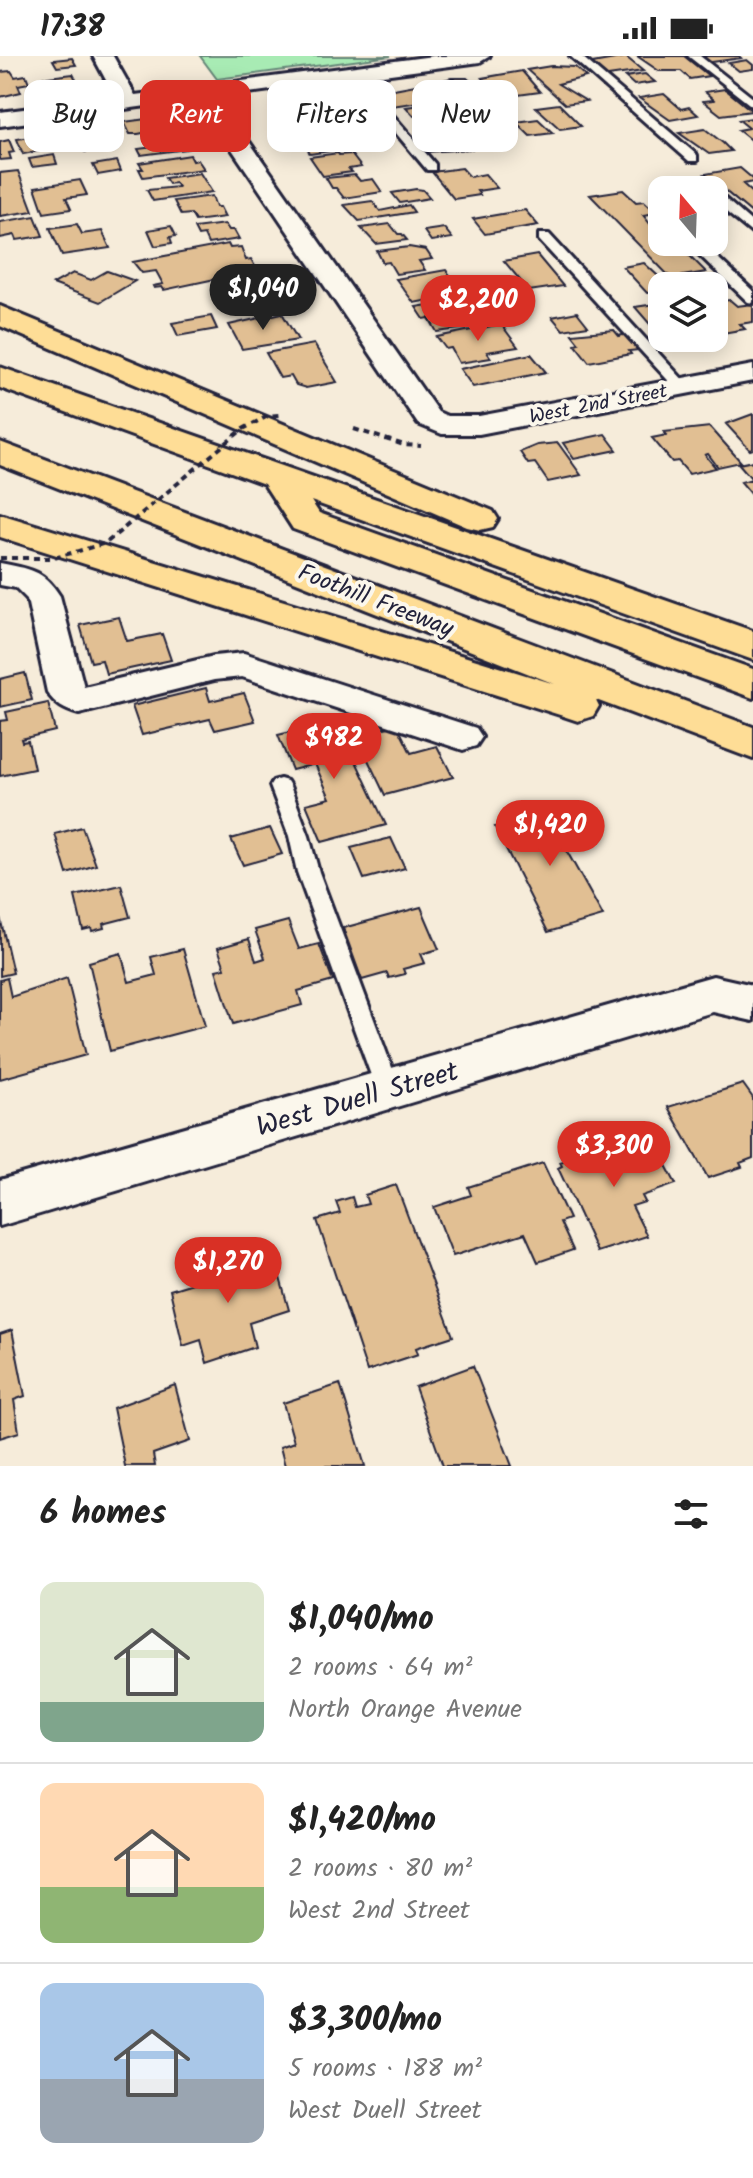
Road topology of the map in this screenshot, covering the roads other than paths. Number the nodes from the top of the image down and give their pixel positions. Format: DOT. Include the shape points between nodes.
graph roads {
  1 [pos="103,56"];
  2 [pos="480,56"];
  3 [pos="575,56"];
  4 [pos="693,56"];
  5 [pos="351,73"];
  6 [pos="251,86"];
  7 [pos="140,100"];
  8 [pos="128,102"];
  9 [pos="753,104"];
  10 [pos="0,119"];
  11 [pos="245,152"];
  12 [pos="693,158"];
  13 [pos="431,167"];
  14 [pos="728,208"];
  15 [pos="753,230"];
  16 [pos="544,237"];
  17 [pos="708,256"];
  18 [pos="753,299"];
  19 [pos="0,315"];
  20 [pos="753,373"];
  21 [pos="0,377"];
  22 [pos="682,387"];
  23 [pos="0,453"];
  24 [pos="277,476"];
  25 [pos="0,525"];
  26 [pos="0,574"];
  27 [pos="614,595"];
  28 [pos="372,599"];
  29 [pos="753,646"];
  30 [pos="753,684"];
  31 [pos="753,707"];
  32 [pos="463,737"];
  33 [pos="753,744"];
  34 [pos="753,757"];
  35 [pos="280,786"];
  36 [pos="733,998"];
  37 [pos="388,1089"];
  38 [pos="0,1203"];
  1 -- 8 [label="street"];
  2 -- 5 [label="street"];
  3 -- 12 [label="lane"];
  4 -- 9 [label="lane"];
  5 -- 6 [label="street"];
  5 -- 13 [label="lane"];
  7 -- 8 [label="street"];
  8 -- 10 [label="street"];
  11 -- 22 [label="street, West 2nd Street" via="428,418 442,425 479,425"];
  14 -- 15 [label="lane"];
  16 -- 22 [label="lane"];
  17 -- 18 [label="lane"];
  19 -- 27 [label="highway" via="514,534"];
  20 -- 22 [label="street, West 2nd Street"];
  21 -- 24 [label="highway"];
  23 -- 28 [label="highway, Foothill Freeway"];
  24 -- 27 [label="highway"];
  24 -- 30 [label="highway" via="306,521"];
  25 -- 34 [label="highway"];
  26 -- 32 [label="street" via="27,579 43,596 65,692 79,701 244,665"];
  27 -- 29 [label="highway"];
  28 -- 31 [label="highway" via="441,592"];
  28 -- 33 [label="highway, Foothill Freeway"];
  35 -- 37 [label="lane"];
  36 -- 37 [label="street, West Duell Street"];
  37 -- 38 [label="street, West Duell Street"];
}
